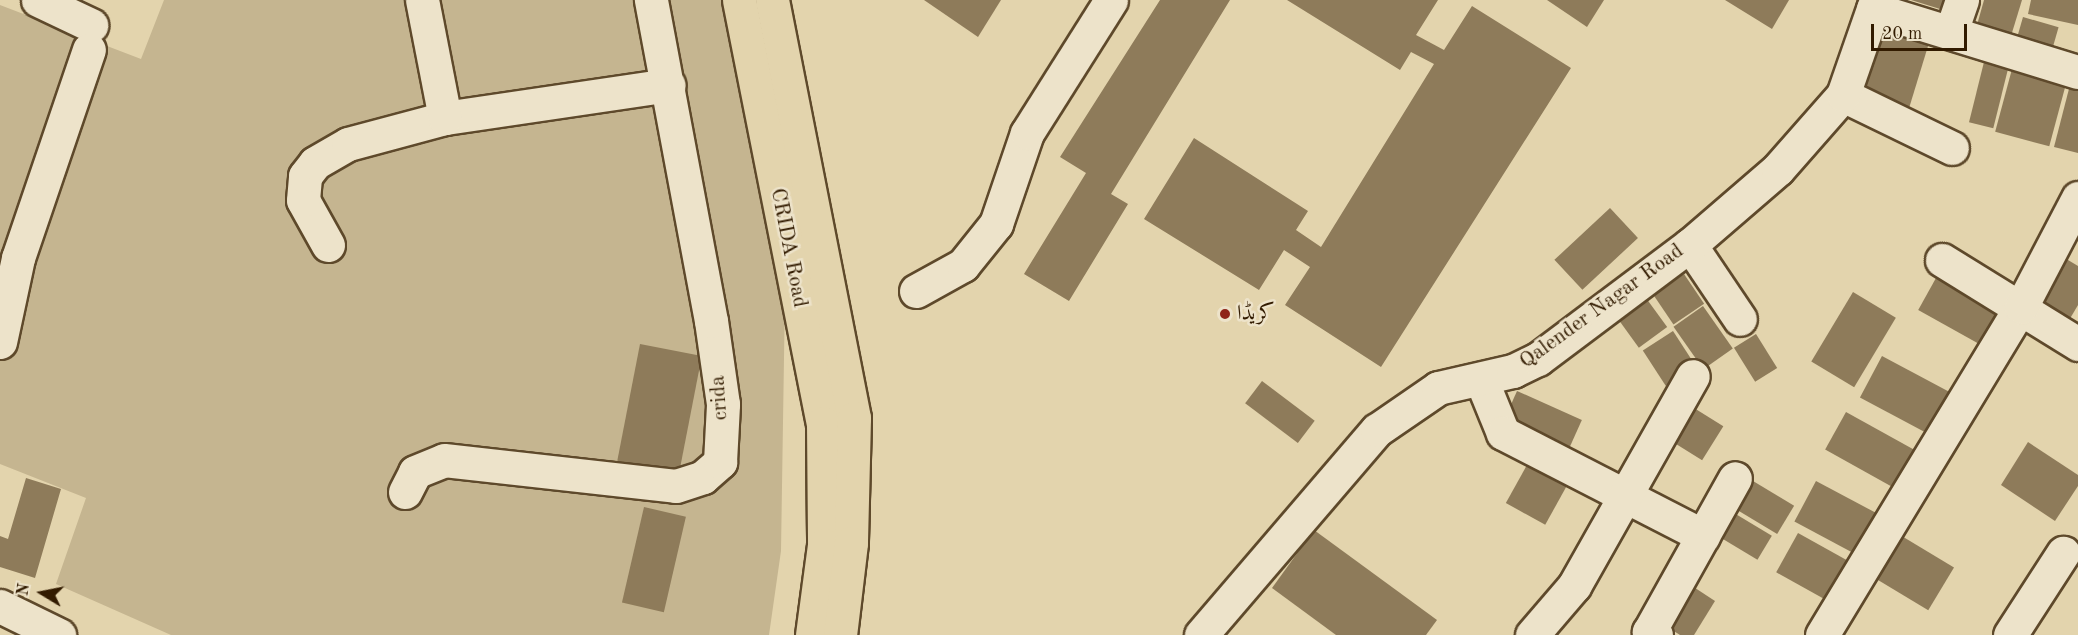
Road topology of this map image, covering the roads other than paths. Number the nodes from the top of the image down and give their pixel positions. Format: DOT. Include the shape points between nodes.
graph roads {
  1 [pos="38,0"];
  2 [pos="422,0"];
  3 [pos="651,0"];
  4 [pos="739,0"];
  5 [pos="772,0"];
  6 [pos="1111,0"];
  7 [pos="1874,4"];
  8 [pos="1957,15"];
  9 [pos="2078,72"];
  10 [pos="669,85"];
  11 [pos="1843,95"];
  12 [pos="445,118"];
  13 [pos="1952,148"];
  14 [pos="2078,198"];
  15 [pos="328,245"];
  16 [pos="1689,245"];
  17 [pos="9,255"];
  18 [pos="1942,260"];
  19 [pos="916,291"];
  20 [pos="2021,307"];
  21 [pos="1740,319"];
  22 [pos="0,342"];
  23 [pos="2078,344"];
  24 [pos="1693,376"];
  25 [pos="1481,379"];
  26 [pos="1735,478"];
  27 [pos="405,492"];
  28 [pos="1624,492"];
  29 [pos="838,495"];
  30 [pos="1703,536"];
  31 [pos="2063,553"];
  32 [pos="4,617"];
  33 [pos="59,635"];
  34 [pos="812,635"];
  35 [pos="840,635"];
  36 [pos="1201,635"];
  37 [pos="1532,635"];
  38 [pos="1656,635"];
  39 [pos="1822,635"];
  40 [pos="2010,635"];
  1 -- 17 [label="street" via="90,37"];
  2 -- 12 [label="street"];
  3 -- 10 [label="street, crida"];
  4 -- 29 [label="main road, CRIDA Road"];
  5 -- 29 [label="main road, CRIDA Road" via="854,418"];
  6 -- 19 [label="street" via="1028,133 996,224 963,265"];
  7 -- 8 [label="street"];
  7 -- 11 [label="street, Qalender Nagar Road"];
  8 -- 9 [label="street"];
  10 -- 12 [label="street"];
  10 -- 27 [label="street, crida" via="723,404 720,462 703,477 676,486 444,460 416,472"];
  11 -- 13 [label="street"];
  11 -- 16 [label="street, Qalender Nagar Road" via="1778,169"];
  12 -- 15 [label="street" via="348,144 315,163 305,176 303,200"];
  14 -- 20 [label="street"];
  16 -- 21 [label="street"];
  16 -- 25 [label="street, Qalender Nagar Road" via="1538,359"];
  17 -- 22 [label="street"];
  18 -- 20 [label="street"];
  20 -- 23 [label="street"];
  20 -- 39 [label="street"];
  24 -- 28 [label="street"];
  25 -- 28 [label="street" via="1503,433"];
  25 -- 36 [label="street, Qalender Nagar Road" via="1438,388 1377,430"];
  26 -- 30 [label="street"];
  28 -- 30 [label="street"];
  28 -- 37 [label="street" via="1574,586"];
  29 -- 34 [label="main road, CRIDA Road" via="824,545"];
  29 -- 35 [label="main road, CRIDA Road"];
  30 -- 38 [label="street" via="1649,632"];
  31 -- 40 [label="street"];
  32 -- 33 [label="street"];
}
